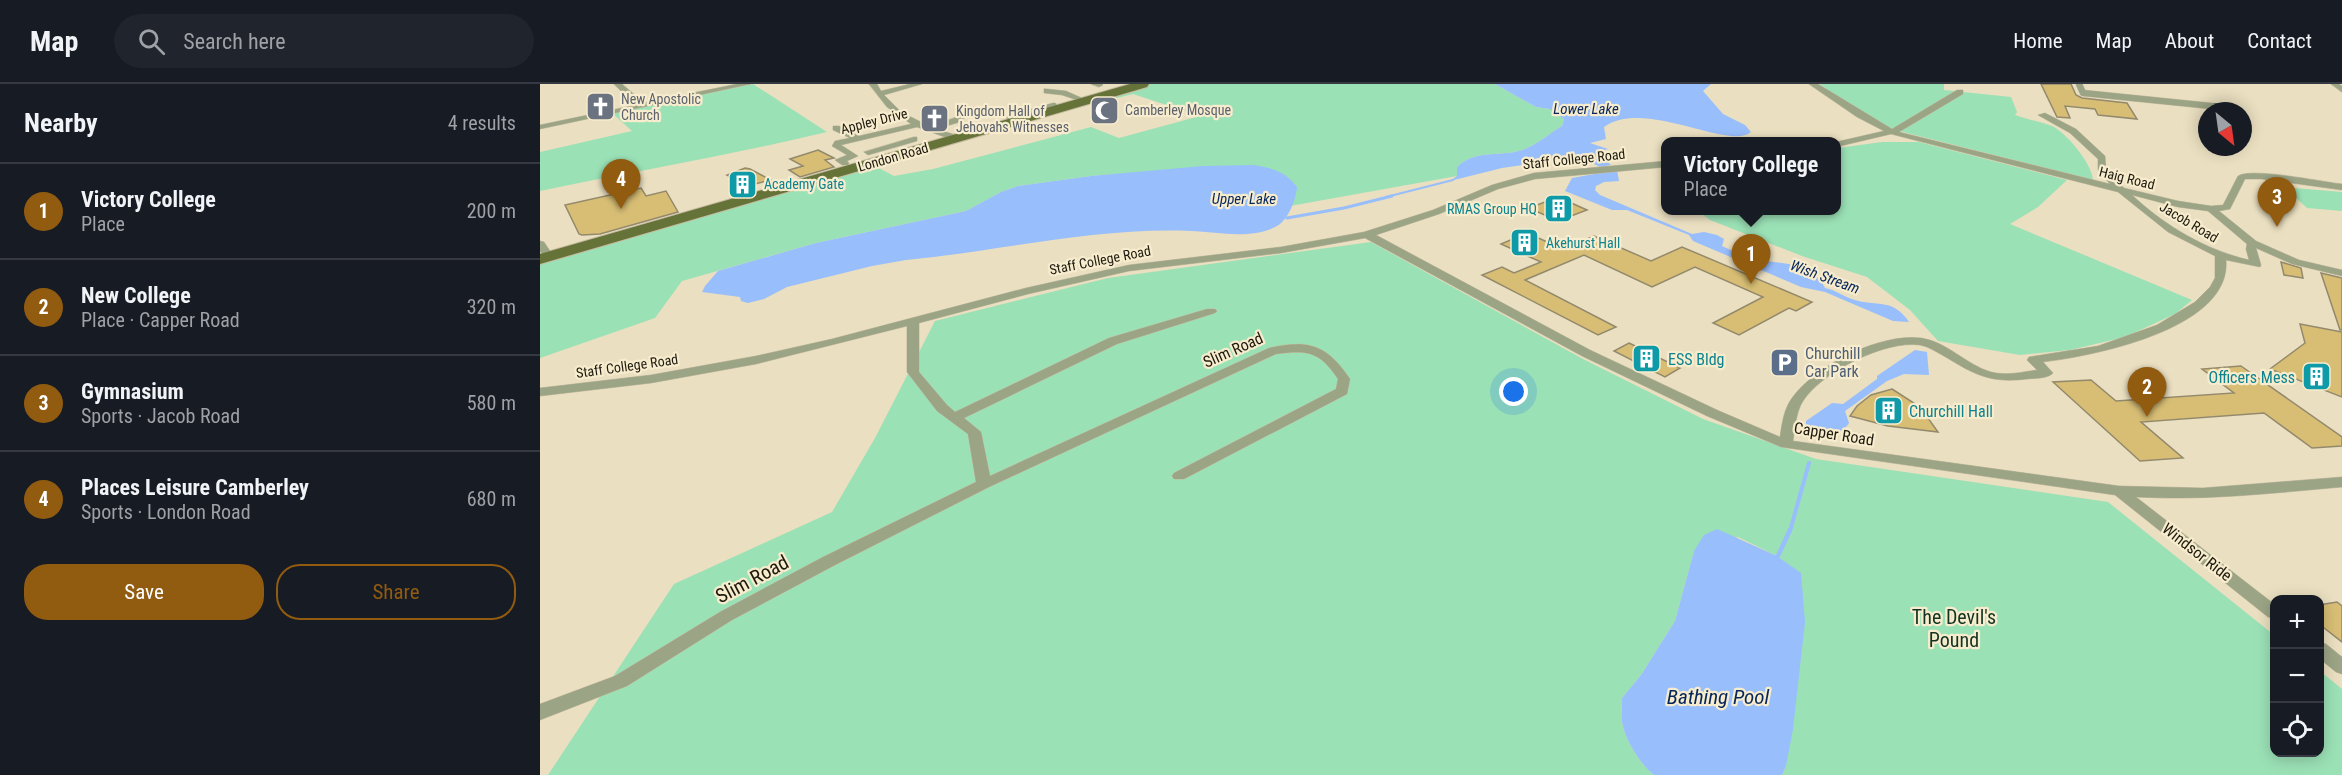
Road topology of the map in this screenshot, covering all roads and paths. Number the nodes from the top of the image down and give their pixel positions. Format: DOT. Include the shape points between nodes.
graph roads {
  1 [pos="618,84"];
  2 [pos="747,84"];
  3 [pos="873,84"];
  4 [pos="918,84"];
  5 [pos="1131,84"];
  6 [pos="1143,84"];
  7 [pos="1813,84"];
  8 [pos="2079,84"];
  9 [pos="2335,84"];
  10 [pos="2342,90"];
  11 [pos="1047,91"];
  12 [pos="1960,92"];
  13 [pos="879,94"];
  14 [pos="1078,100"];
  15 [pos="2198,105"];
  16 [pos="635,107"];
  17 [pos="973,108"];
  18 [pos="2042,115"];
  19 [pos="1010,118"];
  20 [pos="919,124"];
  21 [pos="540,127"];
  22 [pos="836,128"];
  23 [pos="930,128"];
  24 [pos="1891,132"];
  25 [pos="880,135"];
  26 [pos="956,138"];
  27 [pos="860,139"];
  28 [pos="914,139"];
  29 [pos="896,144"];
  30 [pos="1841,144"];
  31 [pos="868,152"];
  32 [pos="845,163"];
  33 [pos="1661,164"];
  34 [pos="2342,187"];
  35 [pos="2119,190"];
  36 [pos="2211,209"];
  37 [pos="1366,236"];
  38 [pos="2252,243"];
  39 [pos="543,253"];
  40 [pos="2220,257"];
  41 [pos="2342,273"];
  42 [pos="1211,311"];
  43 [pos="913,322"];
  44 [pos="540,392"];
  45 [pos="955,417"];
  46 [pos="1786,444"];
  47 [pos="1179,476"];
  48 [pos="2342,482"];
  49 [pos="984,484"];
  50 [pos="2119,491"];
  51 [pos="2270,610"];
  52 [pos="2324,653"];
  53 [pos="2342,667"];
  54 [pos="540,712"];
  1 -- 16 [label="street" via="630,94"];
  2 -- 16 [label="street"];
  3 -- 13 [label="street"];
  4 -- 13 [label="street"];
  5 -- 14 [label="street"];
  6 -- 14 [label="main road, London Road"];
  7 -- 24 [label="street"];
  8 -- 15 [label="street" via="2083,93"];
  9 -- 10 [label="street"];
  11 -- 14 [label="street"];
  12 -- 24 [label="street"];
  13 -- 20 [label="street" via="894,112"];
  14 -- 19 [label="street"];
  14 -- 26 [label="main road, London Road"];
  16 -- 21 [label="street"];
  17 -- 23 [label="street" via="957,120"];
  18 -- 35 [label="street, Jacob Road" via="2073,131 2102,158 2102,171"];
  20 -- 23 [label="street"];
  20 -- 25 [label="street, Appley Drive"];
  22 -- 27 [label="street"];
  23 -- 26 [label="street"];
  24 -- 30 [label="street"];
  24 -- 35 [label="street, Haig Road"];
  25 -- 27 [label="street, Appley Drive"];
  25 -- 29 [label="street"];
  26 -- 39 [label="main road, London Road"];
  27 -- 32 [label="street, Appley Drive" via="836,146 854,156 839,160"];
  28 -- 29 [label="street"];
  29 -- 31 [label="street"];
  33 -- 37 [label="street, Staff College Road" via="1517,180"];
  34 -- 36 [label="street" via="2242,176 2227,207"];
  35 -- 36 [label="street, Haig Road"];
  35 -- 40 [label="street, Jacob Road" via="2159,222"];
  36 -- 38 [label="street"];
  37 -- 43 [label="street, Staff College Road" via="1130,268"];
  37 -- 46 [label="street, Capper Road" via="1586,353"];
  38 -- 40 [label="street, Jacob Road" via="2256,265"];
  38 -- 41 [label="street" via="2296,262"];
  40 -- 46 [label="street" via="2218,284 2183,317 2116,345 2033,360 2047,373 1992,376 1923,342 1900,343 1855,357 1822,376 1798,398"];
  42 -- 45 [label="street" via="1113,341"];
  43 -- 44 [label="street, Staff College Road" via="756,360 651,380"];
  43 -- 45 [label="street" via="914,372 942,408"];
  45 -- 49 [label="street" via="974,432"];
  46 -- 50 [label="street, Capper Road"];
  47 -- 49 [label="street, Slim Road" via="1342,391 1344,380 1333,362 1304,346 1273,351"];
  48 -- 50 [label="street, Capper Road" via="2200,494"];
  49 -- 54 [label="street, Slim Road" via="726,616 621,681"];
  50 -- 51 [label="street, Windsor Ride"];
  52 -- 53 [label="street"];
}
